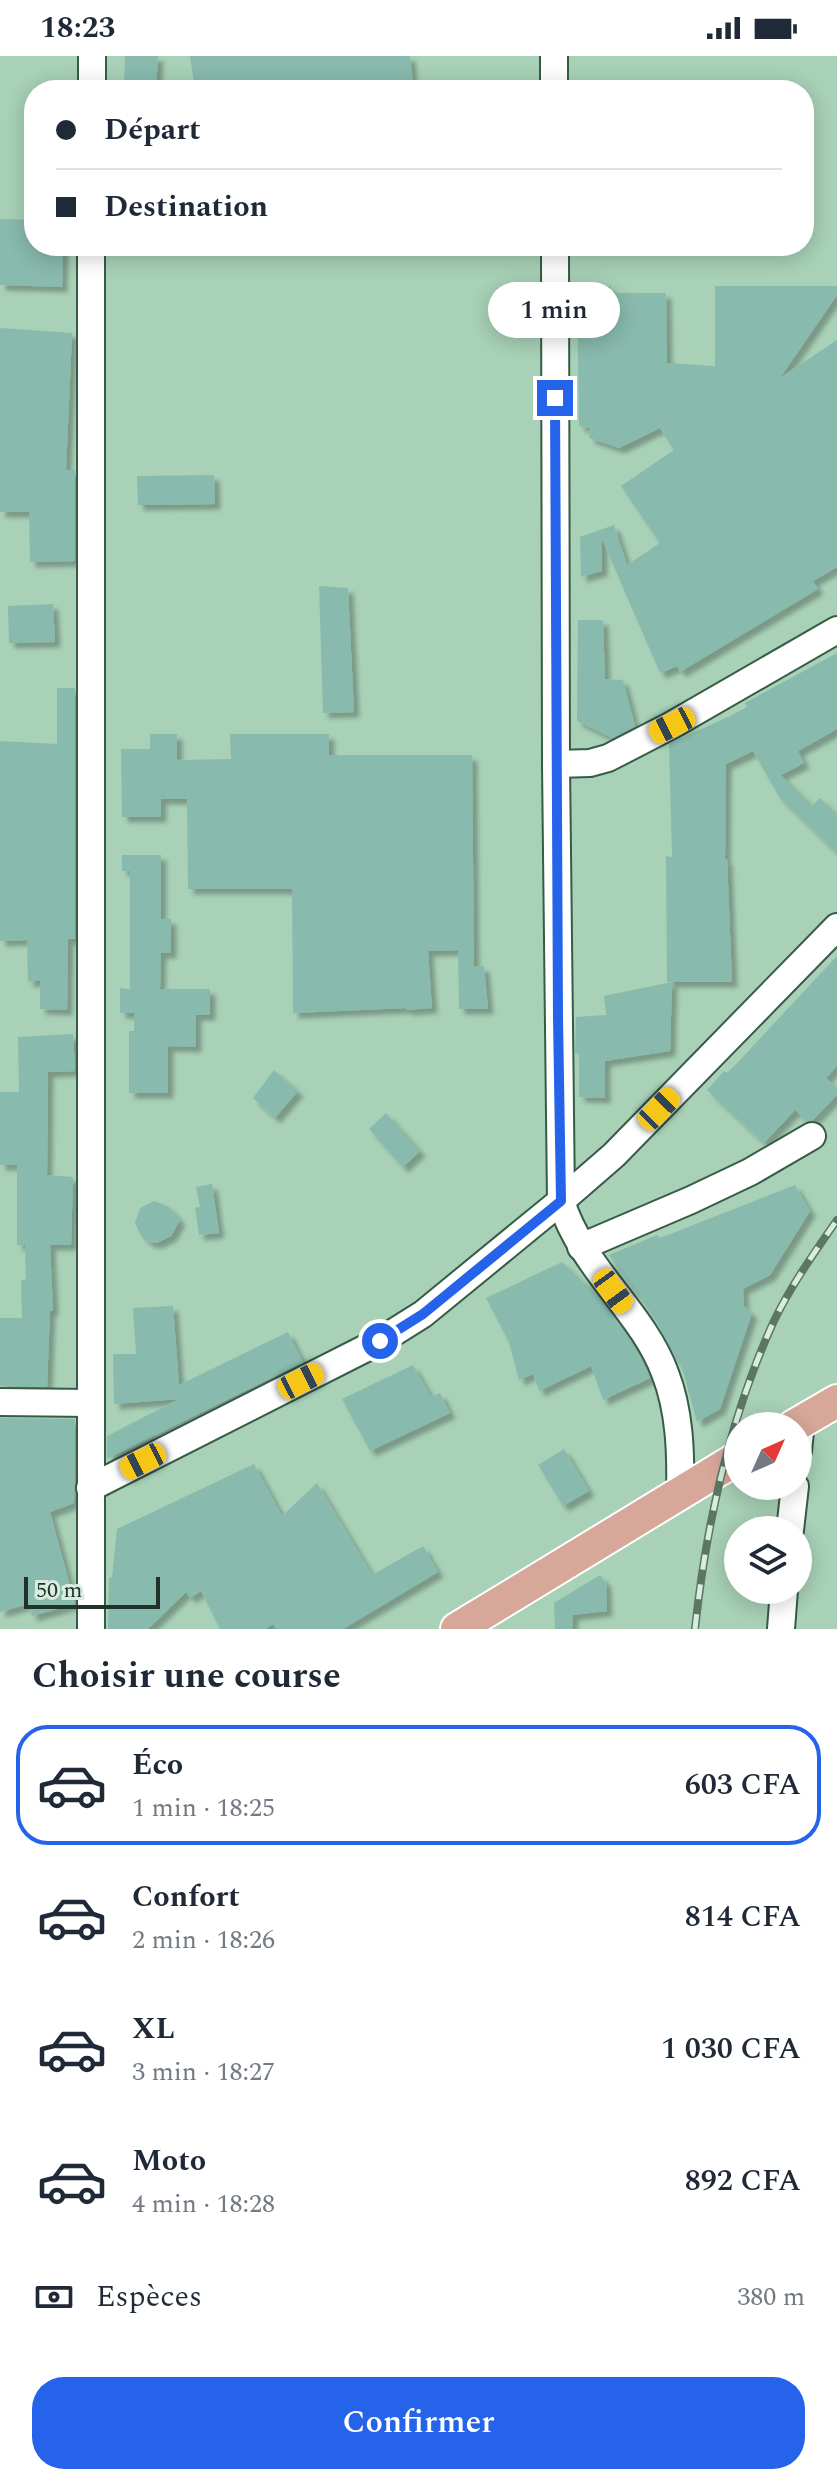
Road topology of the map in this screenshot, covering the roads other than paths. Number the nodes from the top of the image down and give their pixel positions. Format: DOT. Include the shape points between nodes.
graph roads {
  1 [pos="92,56"];
  2 [pos="554,56"];
  3 [pos="92,80"];
  4 [pos="554,80"];
  5 [pos="91,256"];
  6 [pos="555,256"];
  7 [pos="837,630"];
  8 [pos="556,764"];
  9 [pos="837,927"];
  10 [pos="812,1136"];
  11 [pos="561,1201"];
  12 [pos="581,1247"];
  13 [pos="837,1401"];
  14 [pos="0,1402"];
  15 [pos="91,1403"];
  16 [pos="812,1422"];
  17 [pos="724,1467"];
  18 [pos="90,1488"];
  19 [pos="680,1494"];
  20 [pos="783,1604"];
  21 [pos="91,1629"];
  22 [pos="457,1629"];
  23 [pos="781,1629"];
  1 -- 3 [label="street"];
  2 -- 4 [label="street"];
  5 -- 15 [label="street"];
  6 -- 8 [label="street"];
  7 -- 8 [label="street" via="608,758"];
  8 -- 11 [label="street"];
  9 -- 11 [label="street" via="614,1155"];
  10 -- 12 [label="street" via="750,1172"];
  11 -- 12 [label="street"];
  11 -- 18 [label="street" via="423,1314 380,1341"];
  12 -- 19 [label="street" via="665,1372 678,1422"];
  13 -- 16 [label="main road"];
  14 -- 15 [label="street"];
  15 -- 18 [label="street"];
  17 -- 19 [label="main road"];
  18 -- 21 [label="street"];
  19 -- 22 [label="main road"];
  20 -- 23 [label="street"];
}
